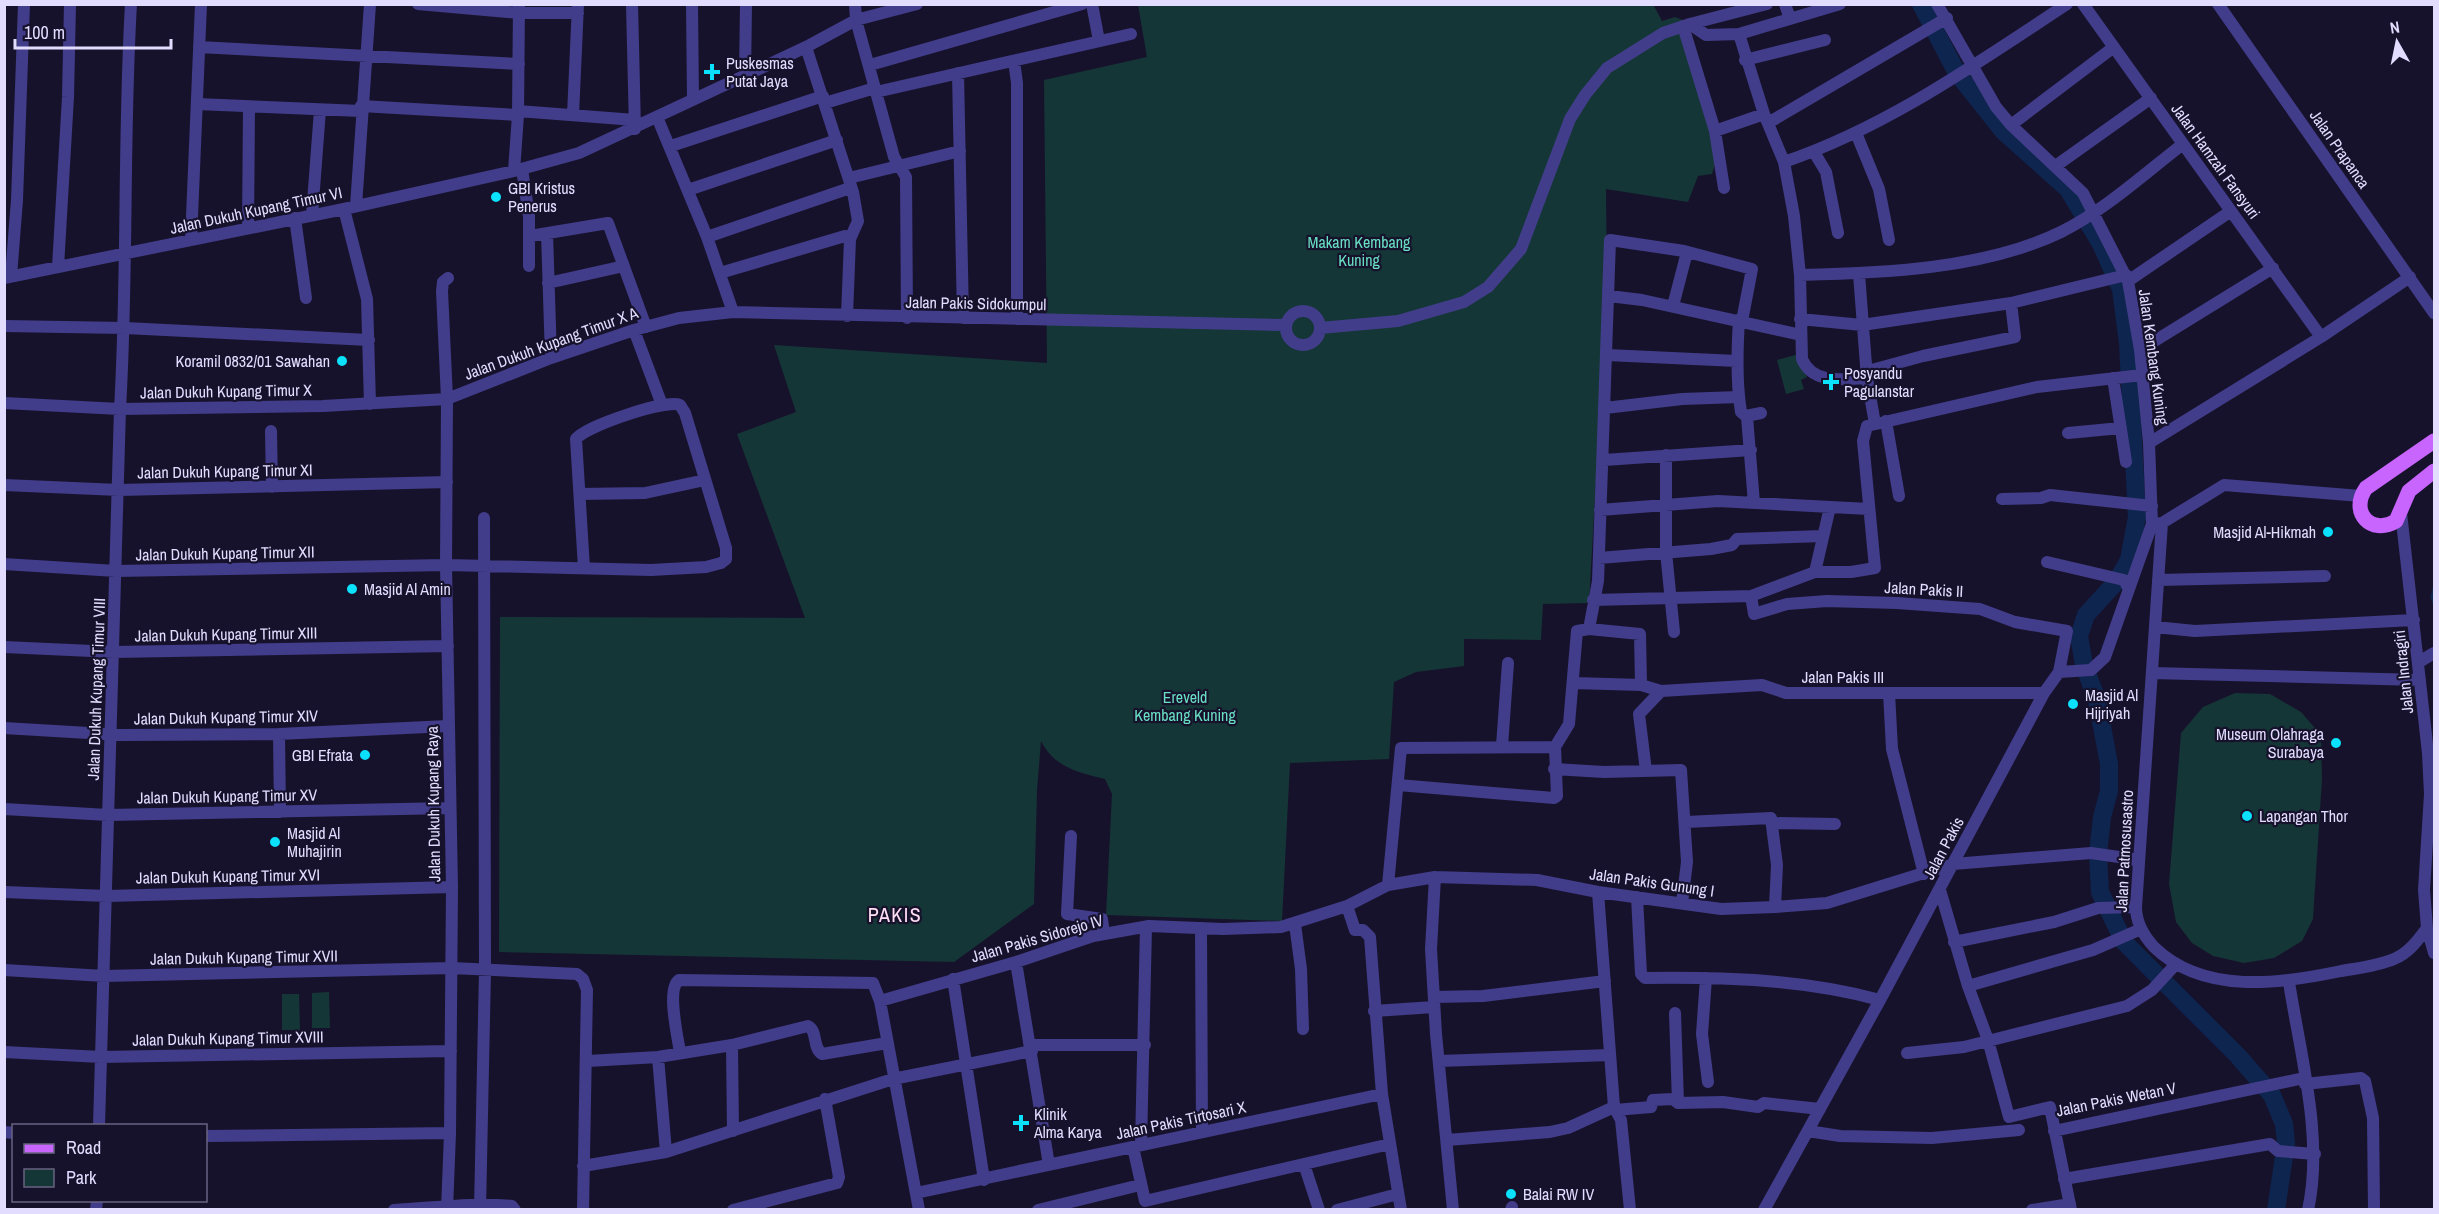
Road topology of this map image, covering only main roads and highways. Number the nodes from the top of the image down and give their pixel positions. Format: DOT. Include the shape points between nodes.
graph roads {
  1 [pos="2434,441"];
  2 [pos="2434,471"];
  1 -- 2 [label="main road" via="2366,488 2359,506 2361,514 2370,524 2389,525 2401,513 2409,491"];
}
